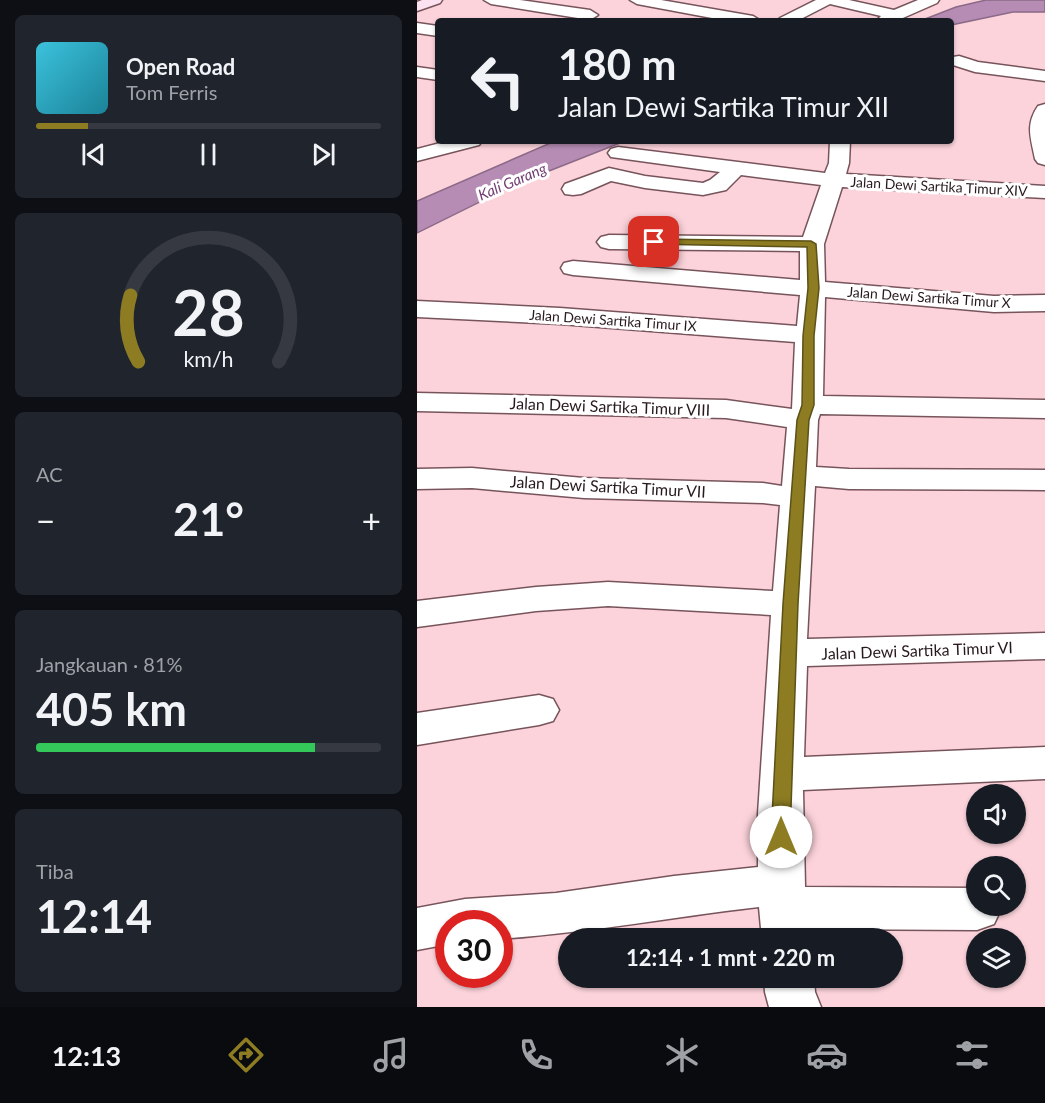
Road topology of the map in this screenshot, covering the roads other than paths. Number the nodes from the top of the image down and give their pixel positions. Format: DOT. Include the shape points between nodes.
graph roads {
  1 [pos="435,0"];
  2 [pos="491,0"];
  3 [pos="829,0"];
  4 [pos="932,0"];
  5 [pos="640,1"];
  6 [pos="417,7"];
  7 [pos="590,15"];
  8 [pos="736,18"];
  9 [pos="791,18"];
  10 [pos="889,18"];
  11 [pos="417,28"];
  12 [pos="435,31"];
  13 [pos="1017,57"];
  14 [pos="959,61"];
  15 [pos="1045,61"];
  16 [pos="417,72"];
  17 [pos="435,75"];
  18 [pos="1045,76"];
  19 [pos="1045,110"];
  20 [pos="1042,136"];
  21 [pos="417,144"];
  22 [pos="462,144"];
  23 [pos="840,144"];
  24 [pos="437,151"];
  25 [pos="618,153"];
  26 [pos="417,155"];
  27 [pos="1045,159"];
  28 [pos="737,168"];
  29 [pos="834,180"];
  30 [pos="573,189"];
  31 [pos="1045,192"];
  32 [pos="609,242"];
  33 [pos="811,244"];
  34 [pos="573,268"];
  35 [pos="813,288"];
  36 [pos="1045,303"];
  37 [pos="417,309"];
  38 [pos="809,336"];
  39 [pos="417,402"];
  40 [pos="1045,409"];
  41 [pos="805,412"];
  42 [pos="417,479"];
  43 [pos="1045,480"];
  44 [pos="799,486"];
  45 [pos="790,604"];
  46 [pos="417,614"];
  47 [pos="1045,646"];
  48 [pos="789,653"];
  49 [pos="539,710"];
  50 [pos="417,729"];
  51 [pos="1045,763"];
  52 [pos="783,774"];
  53 [pos="966,909"];
  54 [pos="784,910"];
  55 [pos="417,929"];
  56 [pos="790,988"];
  57 [pos="795,1007"];
  1 -- 6 [label="main road"];
  2 -- 7 [label="street"];
  3 -- 9 [label="street"];
  3 -- 10 [label="street"];
  4 -- 10 [label="street"];
  5 -- 8 [label="street"];
  11 -- 12 [label="street"];
  13 -- 15 [label="street"];
  14 -- 18 [label="street" via="975,67"];
  16 -- 17 [label="street"];
  19 -- 20 [label="street" via="1039,117"];
  20 -- 27 [label="street"];
  21 -- 24 [label="street"];
  22 -- 24 [label="street"];
  23 -- 29 [label="street"];
  24 -- 26 [label="street"];
  25 -- 28 [label="street, Jalan Dewi Sartika Timur XIV"];
  28 -- 29 [label="street, Jalan Dewi Sartika Timur XIV"];
  28 -- 30 [label="street" via="718,185 703,189 609,174"];
  29 -- 31 [label="street, Jalan Dewi Sartika Timur XIV"];
  29 -- 33 [label="street"];
  32 -- 33 [label="street"];
  33 -- 35 [label="street"];
  34 -- 35 [label="street, Jalan Dewi Sartika Timur X"];
  35 -- 36 [label="street, Jalan Dewi Sartika Timur X" via="994,304"];
  35 -- 38 [label="street"];
  37 -- 38 [label="street, Jalan Dewi Sartika Timur IX"];
  38 -- 41 [label="street"];
  39 -- 41 [label="street, Jalan Dewi Sartika Timur VIII"];
  40 -- 41 [label="street, Jalan Dewi Sartika Timur VIII"];
  41 -- 44 [label="street"];
  42 -- 44 [label="street, Jalan Dewi Sartika Timur VII" via="471,478 584,488 763,493"];
  43 -- 44 [label="street, Jalan Dewi Sartika Timur VII" via="849,479"];
  44 -- 45 [label="street"];
  45 -- 46 [label="street" via="608,594"];
  45 -- 48 [label="street"];
  47 -- 48 [label="street, Jalan Dewi Sartika Timur VI"];
  48 -- 52 [label="street"];
  49 -- 50 [label="street"];
  51 -- 52 [label="street"];
  52 -- 54 [label="street" via="780,814"];
  53 -- 54 [label="street"];
  54 -- 55 [label="street" via="674,896"];
  56 -- 57 [label="street"];
}
